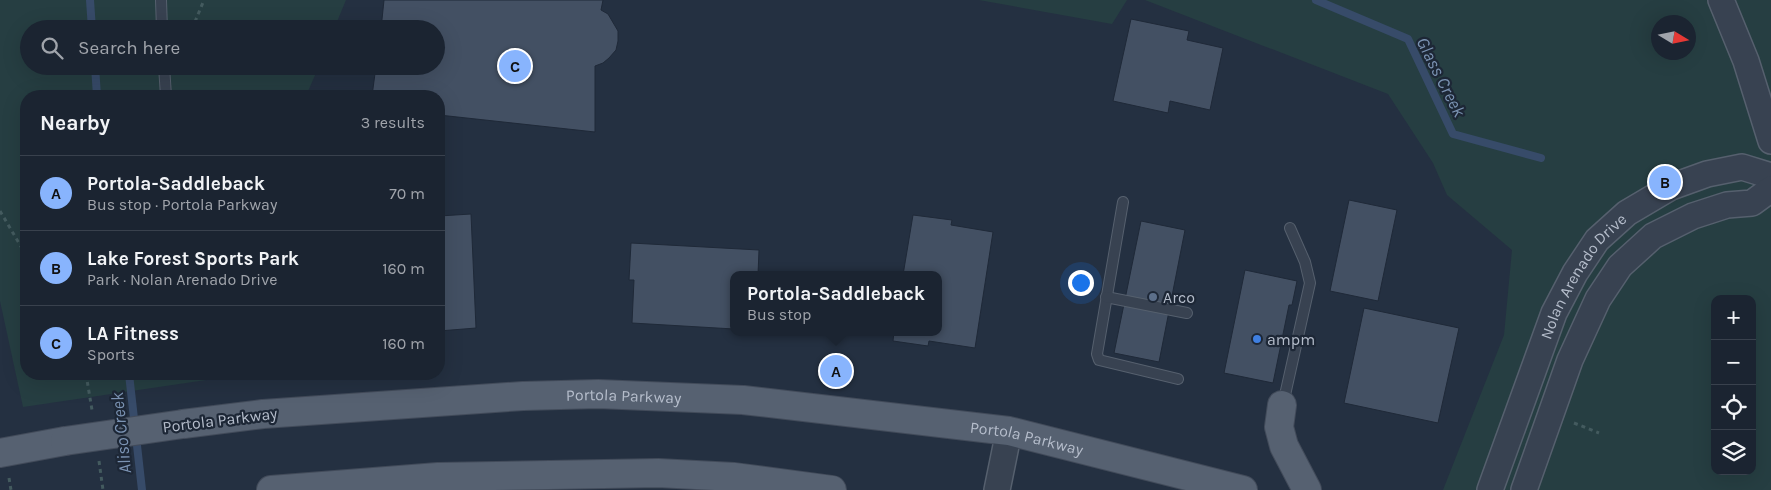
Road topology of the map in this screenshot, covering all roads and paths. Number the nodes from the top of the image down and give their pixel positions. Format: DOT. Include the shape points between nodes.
graph roads {
  1 [pos="161,0"];
  2 [pos="204,0"];
  3 [pos="1721,0"];
  4 [pos="162,20"];
  5 [pos="196,20"];
  6 [pos="165,75"];
  7 [pos="166,90"];
  8 [pos="1771,142"];
  9 [pos="1771,176"];
  10 [pos="1771,189"];
  11 [pos="1123,202"];
  12 [pos="0,212"];
  13 [pos="1290,228"];
  14 [pos="20,245"];
  15 [pos="1106,298"];
  16 [pos="1187,314"];
  17 [pos="1178,379"];
  18 [pos="1282,405"];
  19 [pos="1574,417"];
  20 [pos="1572,423"];
  21 [pos="1009,430"];
  22 [pos="0,453"];
  23 [pos="271,490"];
  24 [pos="832,490"];
  25 [pos="997,490"];
  26 [pos="1243,490"];
  27 [pos="1307,490"];
  28 [pos="1490,490"];
  29 [pos="1524,490"];
  1 -- 4 [label="lane"];
  2 -- 5 [label="path"];
  3 -- 8 [label="street" via="1746,62"];
  6 -- 7 [label="lane"];
  9 -- 28 [label="street, Nolan Arenado Drive" via="1742,167 1707,174 1671,187 1627,213 1598,240 1554,313"];
  10 -- 29 [label="street, Nolan Arenado Drive" via="1752,203 1727,204 1653,236 1620,266 1598,299 1570,360"];
  11 -- 15 [label="lane"];
  12 -- 14 [label="path"];
  13 -- 18 [label="lane" via="1306,262 1310,283"];
  15 -- 16 [label="lane"];
  15 -- 17 [label="lane" via="1097,347 1099,360"];
  18 -- 27 [label="main road" via="1279,426 1284,446"];
  19 -- 20 [label="path"];
  21 -- 22 [label="main road, Portola Parkway, bridge" via="743,400 598,394 522,396 262,414"];
  21 -- 25 [label="street"];
  21 -- 26 [label="main road, Portola Parkway"];
  23 -- 24 [label="main road" via="438,477 658,473 734,477"];
}
